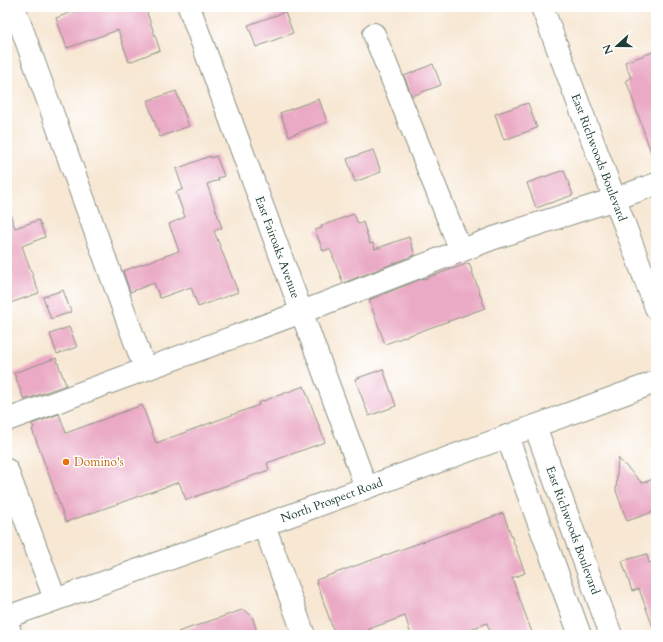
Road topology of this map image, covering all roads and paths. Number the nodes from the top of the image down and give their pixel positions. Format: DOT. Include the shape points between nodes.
graph roads {
  1 [pos="14,7"];
  2 [pos="190,7"];
  3 [pos="542,7"];
  4 [pos="374,34"];
  5 [pos="656,184"];
  6 [pos="615,199"];
  7 [pos="461,251"];
  8 [pos="656,308"];
  9 [pos="302,312"];
  10 [pos="145,369"];
  11 [pos="656,382"];
  12 [pos="7,420"];
  13 [pos="535,426"];
  14 [pos="507,436"];
  15 [pos="7,470"];
  16 [pos="366,487"];
  17 [pos="264,525"];
  18 [pos="55,600"];
  19 [pos="7,617"];
  20 [pos="7,623"];
  21 [pos="12,635"];
  22 [pos="304,635"];
  23 [pos="580,635"];
  24 [pos="611,635"];
  1 -- 10 [label="street"];
  2 -- 9 [label="street, East Fairoaks Avenue"];
  3 -- 6 [label="street, East Richwoods Boulevard"];
  4 -- 7 [label="street"];
  5 -- 6 [label="street"];
  6 -- 7 [label="street"];
  6 -- 8 [label="street, East Richwoods Boulevard"];
  7 -- 9 [label="street"];
  9 -- 10 [label="street"];
  9 -- 16 [label="street, East Fairoaks Avenue"];
  10 -- 12 [label="street"];
  11 -- 13 [label="street, North Prospect Road"];
  13 -- 14 [label="street, North Prospect Road"];
  13 -- 24 [label="street, East Richwoods Boulevard"];
  14 -- 16 [label="street, North Prospect Road"];
  14 -- 23 [label="street"];
  15 -- 18 [label="street"];
  16 -- 17 [label="street, North Prospect Road"];
  17 -- 18 [label="street, North Prospect Road"];
  17 -- 22 [label="street"];
  18 -- 19 [label="street, North Prospect Road"];
  20 -- 21 [label="street"];
}
